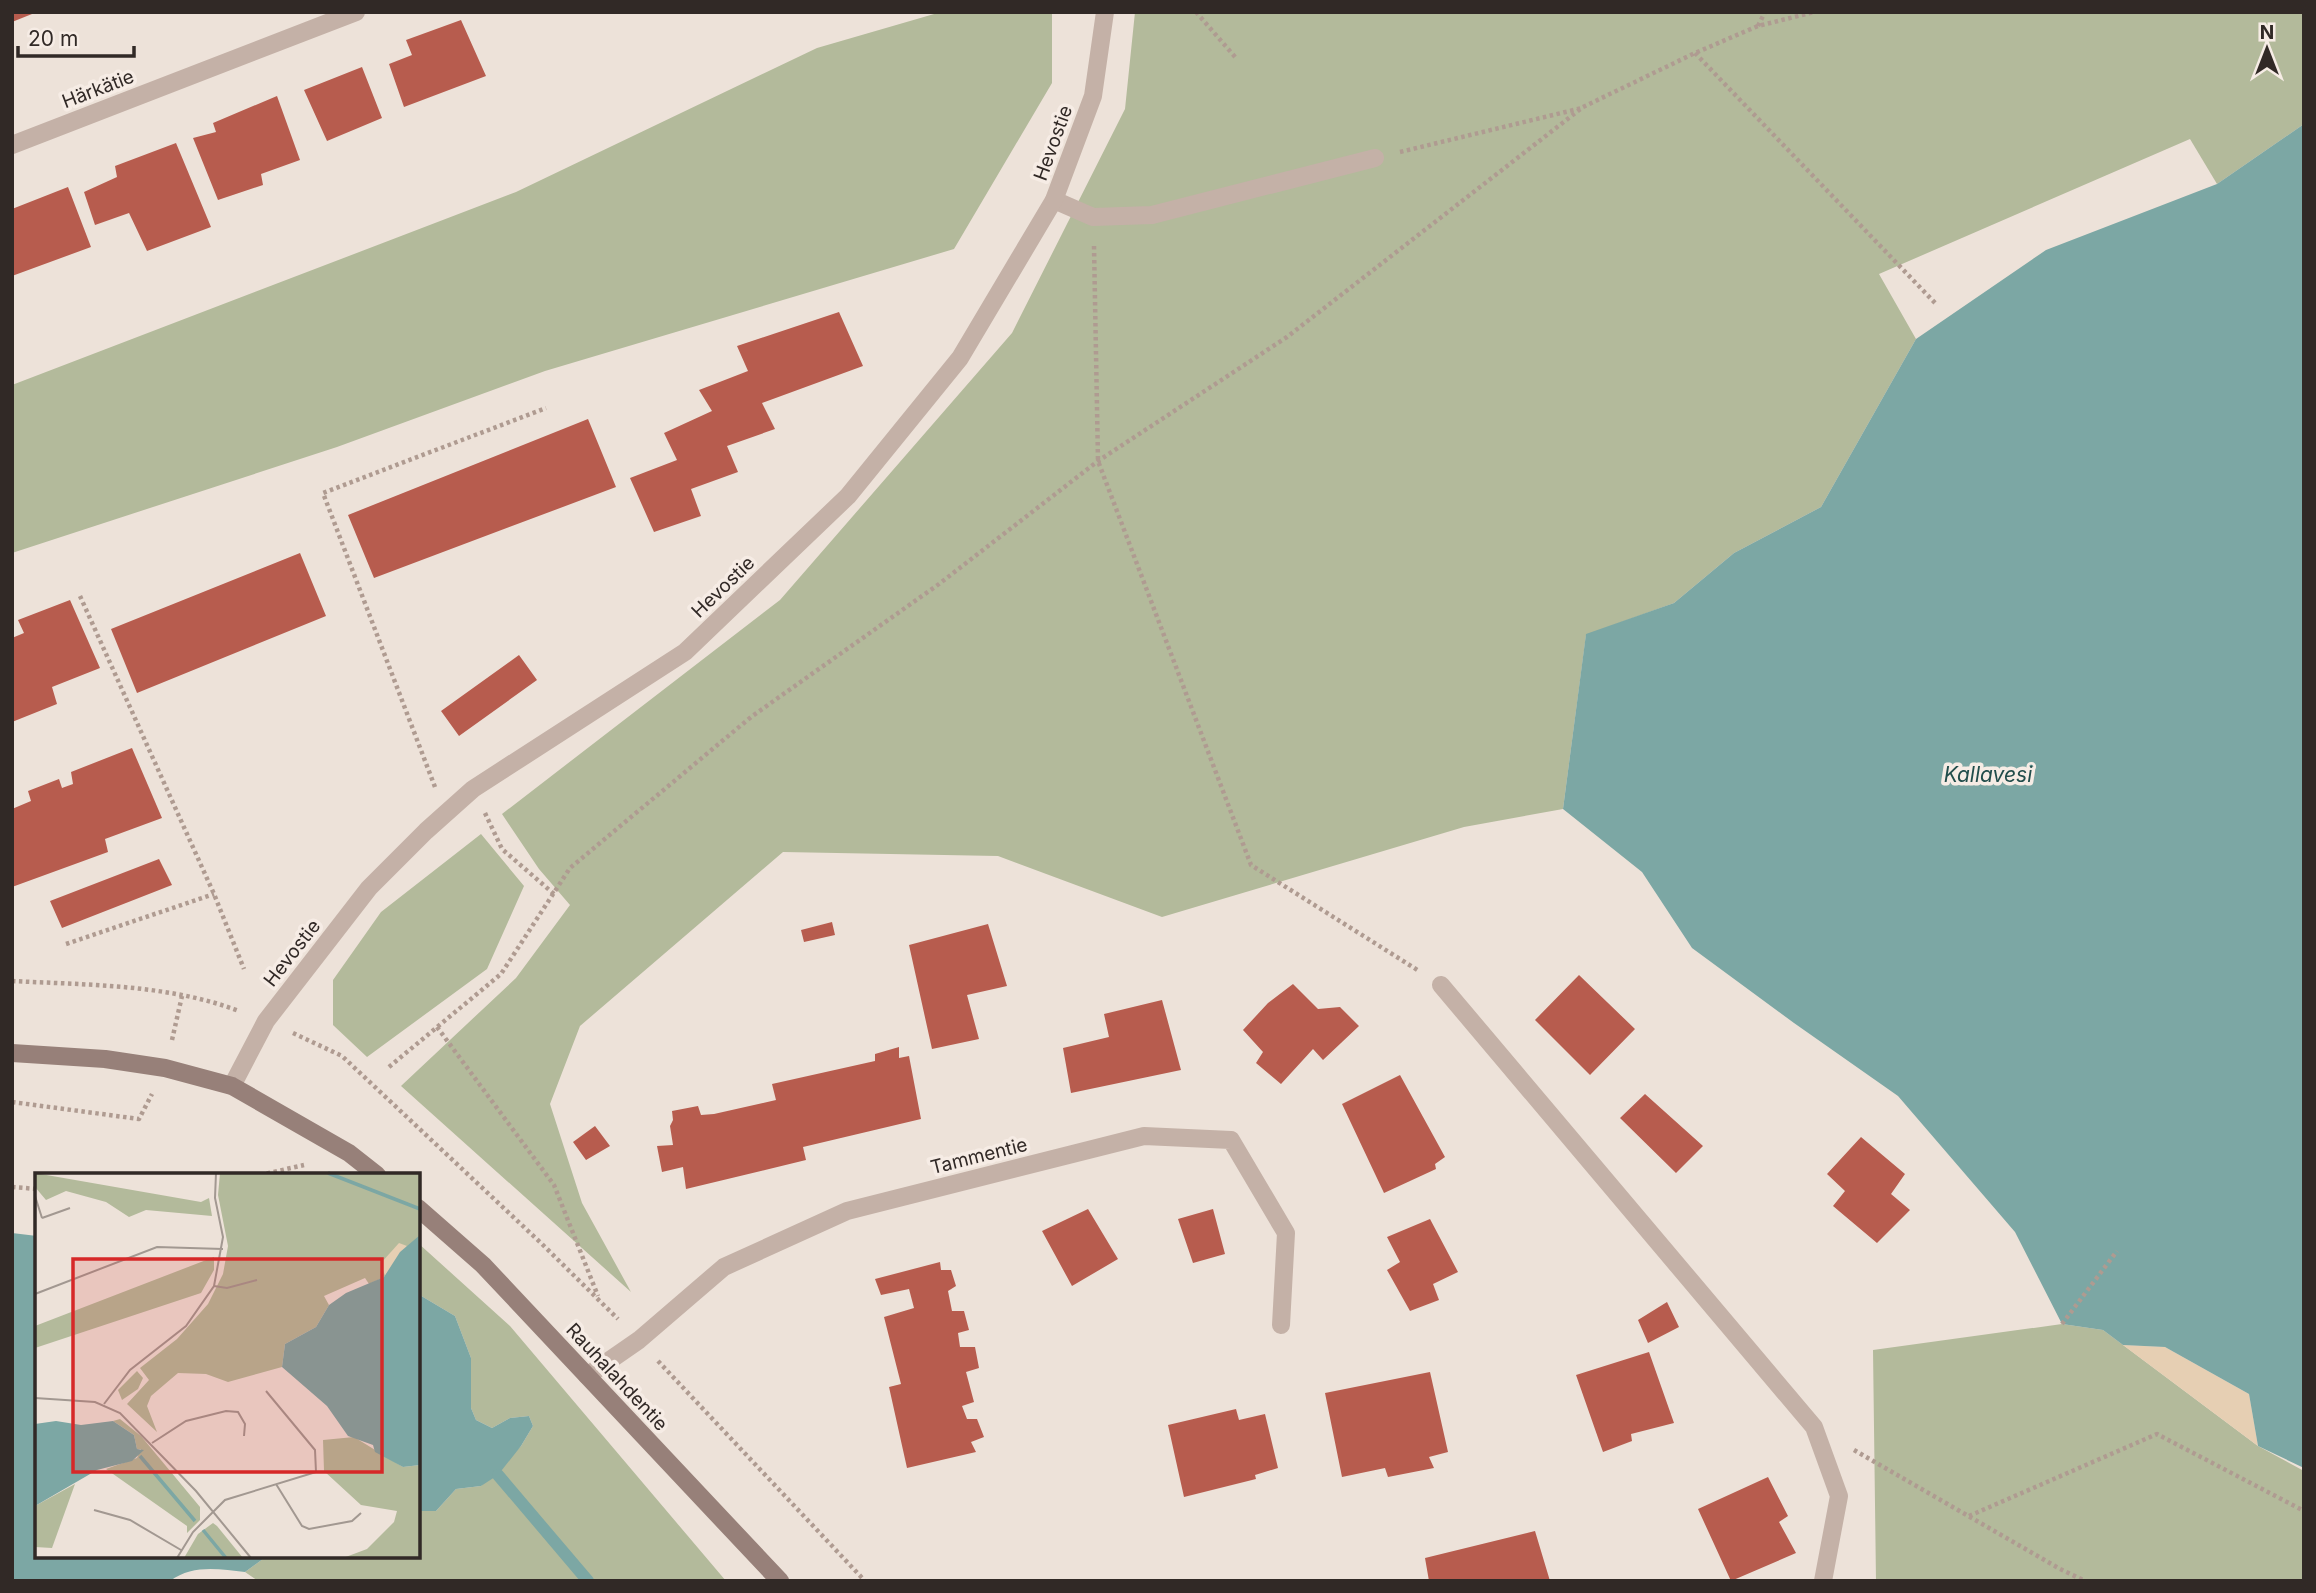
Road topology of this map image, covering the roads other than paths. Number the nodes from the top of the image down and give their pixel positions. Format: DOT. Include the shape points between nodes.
graph roads {
  1 [pos="356,12"];
  2 [pos="1105,12"];
  3 [pos="12,145"];
  4 [pos="1375,158"];
  5 [pos="1054,200"];
  6 [pos="1441,985"];
  7 [pos="12,1053"];
  8 [pos="232,1086"];
  9 [pos="374,1173"];
  10 [pos="420,1210"];
  11 [pos="1281,1325"];
  12 [pos="587,1376"];
  13 [pos="780,1581"];
  14 [pos="1823,1581"];
  1 -- 3 [label="street, Härkätie"];
  2 -- 5 [label="street, Hevostie" via="1093,96"];
  4 -- 5 [label="street" via="1152,215 1093,217"];
  5 -- 8 [label="street, Hevostie" via="960,358 848,496 685,652 474,789 426,831 369,888 266,1021"];
  6 -- 14 [label="street" via="1814,1427 1839,1496"];
  7 -- 8 [label="main road" via="105,1059 165,1068"];
  8 -- 9 [label="main road" via="349,1153"];
  10 -- 12 [label="main road, Rauhalahdentie" via="483,1265"];
  11 -- 12 [label="street, Tammentie" via="1286,1233 1231,1140 1144,1136 848,1211 724,1267 639,1340"];
  12 -- 13 [label="main road, Rauhalahdentie"];
}
